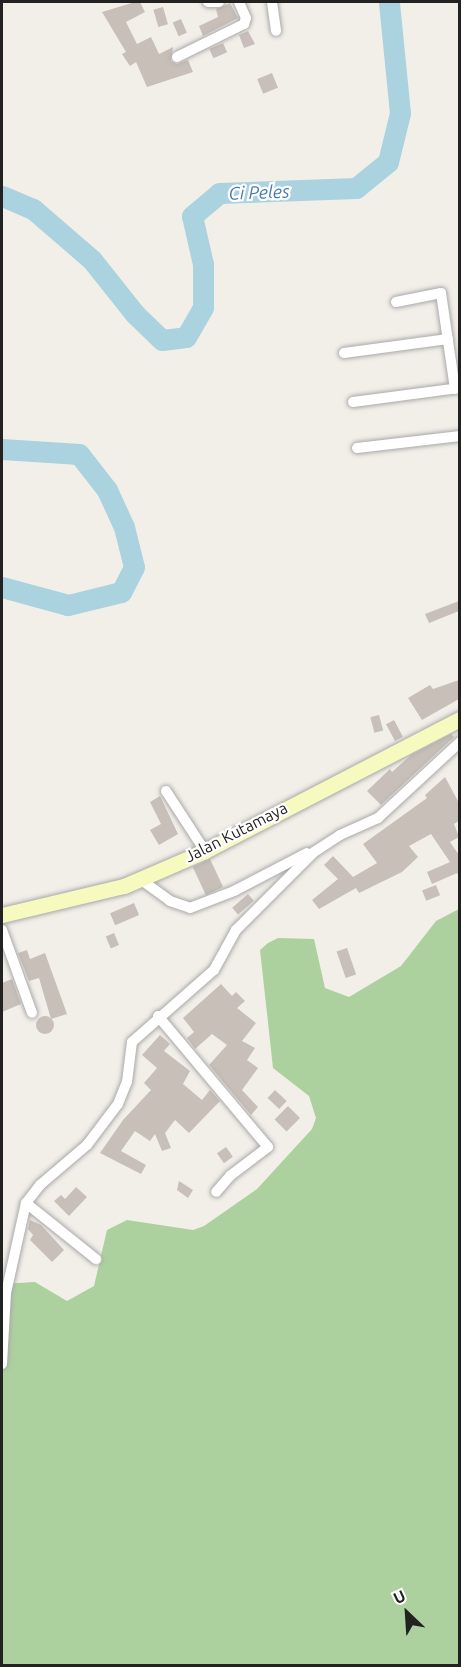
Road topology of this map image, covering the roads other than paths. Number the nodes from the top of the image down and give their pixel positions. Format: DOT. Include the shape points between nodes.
graph roads {
  1 [pos="208,2"];
  2 [pos="219,2"];
  3 [pos="239,2"];
  4 [pos="272,2"];
  5 [pos="276,31"];
  6 [pos="177,57"];
  7 [pos="396,302"];
  8 [pos="448,339"];
  9 [pos="344,353"];
  10 [pos="457,389"];
  11 [pos="353,402"];
  12 [pos="459,436"];
  13 [pos="357,448"];
  14 [pos="459,719"];
  15 [pos="458,745"];
  16 [pos="166,791"];
  17 [pos="326,843"];
  18 [pos="205,851"];
  19 [pos="140,879"];
  20 [pos="2,915"];
  21 [pos="2,930"];
  22 [pos="32,1013"];
  23 [pos="158,1016"];
  24 [pos="216,1192"];
  25 [pos="26,1203"];
  26 [pos="96,1259"];
  27 [pos="2,1364"];
  1 -- 2 [label="street"];
  3 -- 6 [label="street" via="246,18 243,24"];
  4 -- 5 [label="street"];
  7 -- 8 [label="street" via="441,293"];
  8 -- 9 [label="street"];
  8 -- 10 [label="street"];
  10 -- 11 [label="street"];
  12 -- 13 [label="street"];
  14 -- 18 [label="main road, Jalan Kutamaya"];
  15 -- 17 [label="street" via="378,818"];
  16 -- 18 [label="street"];
  17 -- 19 [label="street" via="234,891 190,908 170,901"];
  17 -- 23 [label="street" via="242,923 214,970"];
  18 -- 19 [label="main road, Jalan Kutamaya"];
  19 -- 20 [label="main road, Jalan Kutamaya"];
  21 -- 22 [label="street"];
  23 -- 24 [label="street" via="268,1147"];
  23 -- 25 [label="street" via="132,1042 127,1082 118,1104 87,1146 40,1185"];
  25 -- 26 [label="street"];
  25 -- 27 [label="street" via="6,1293"];
}
